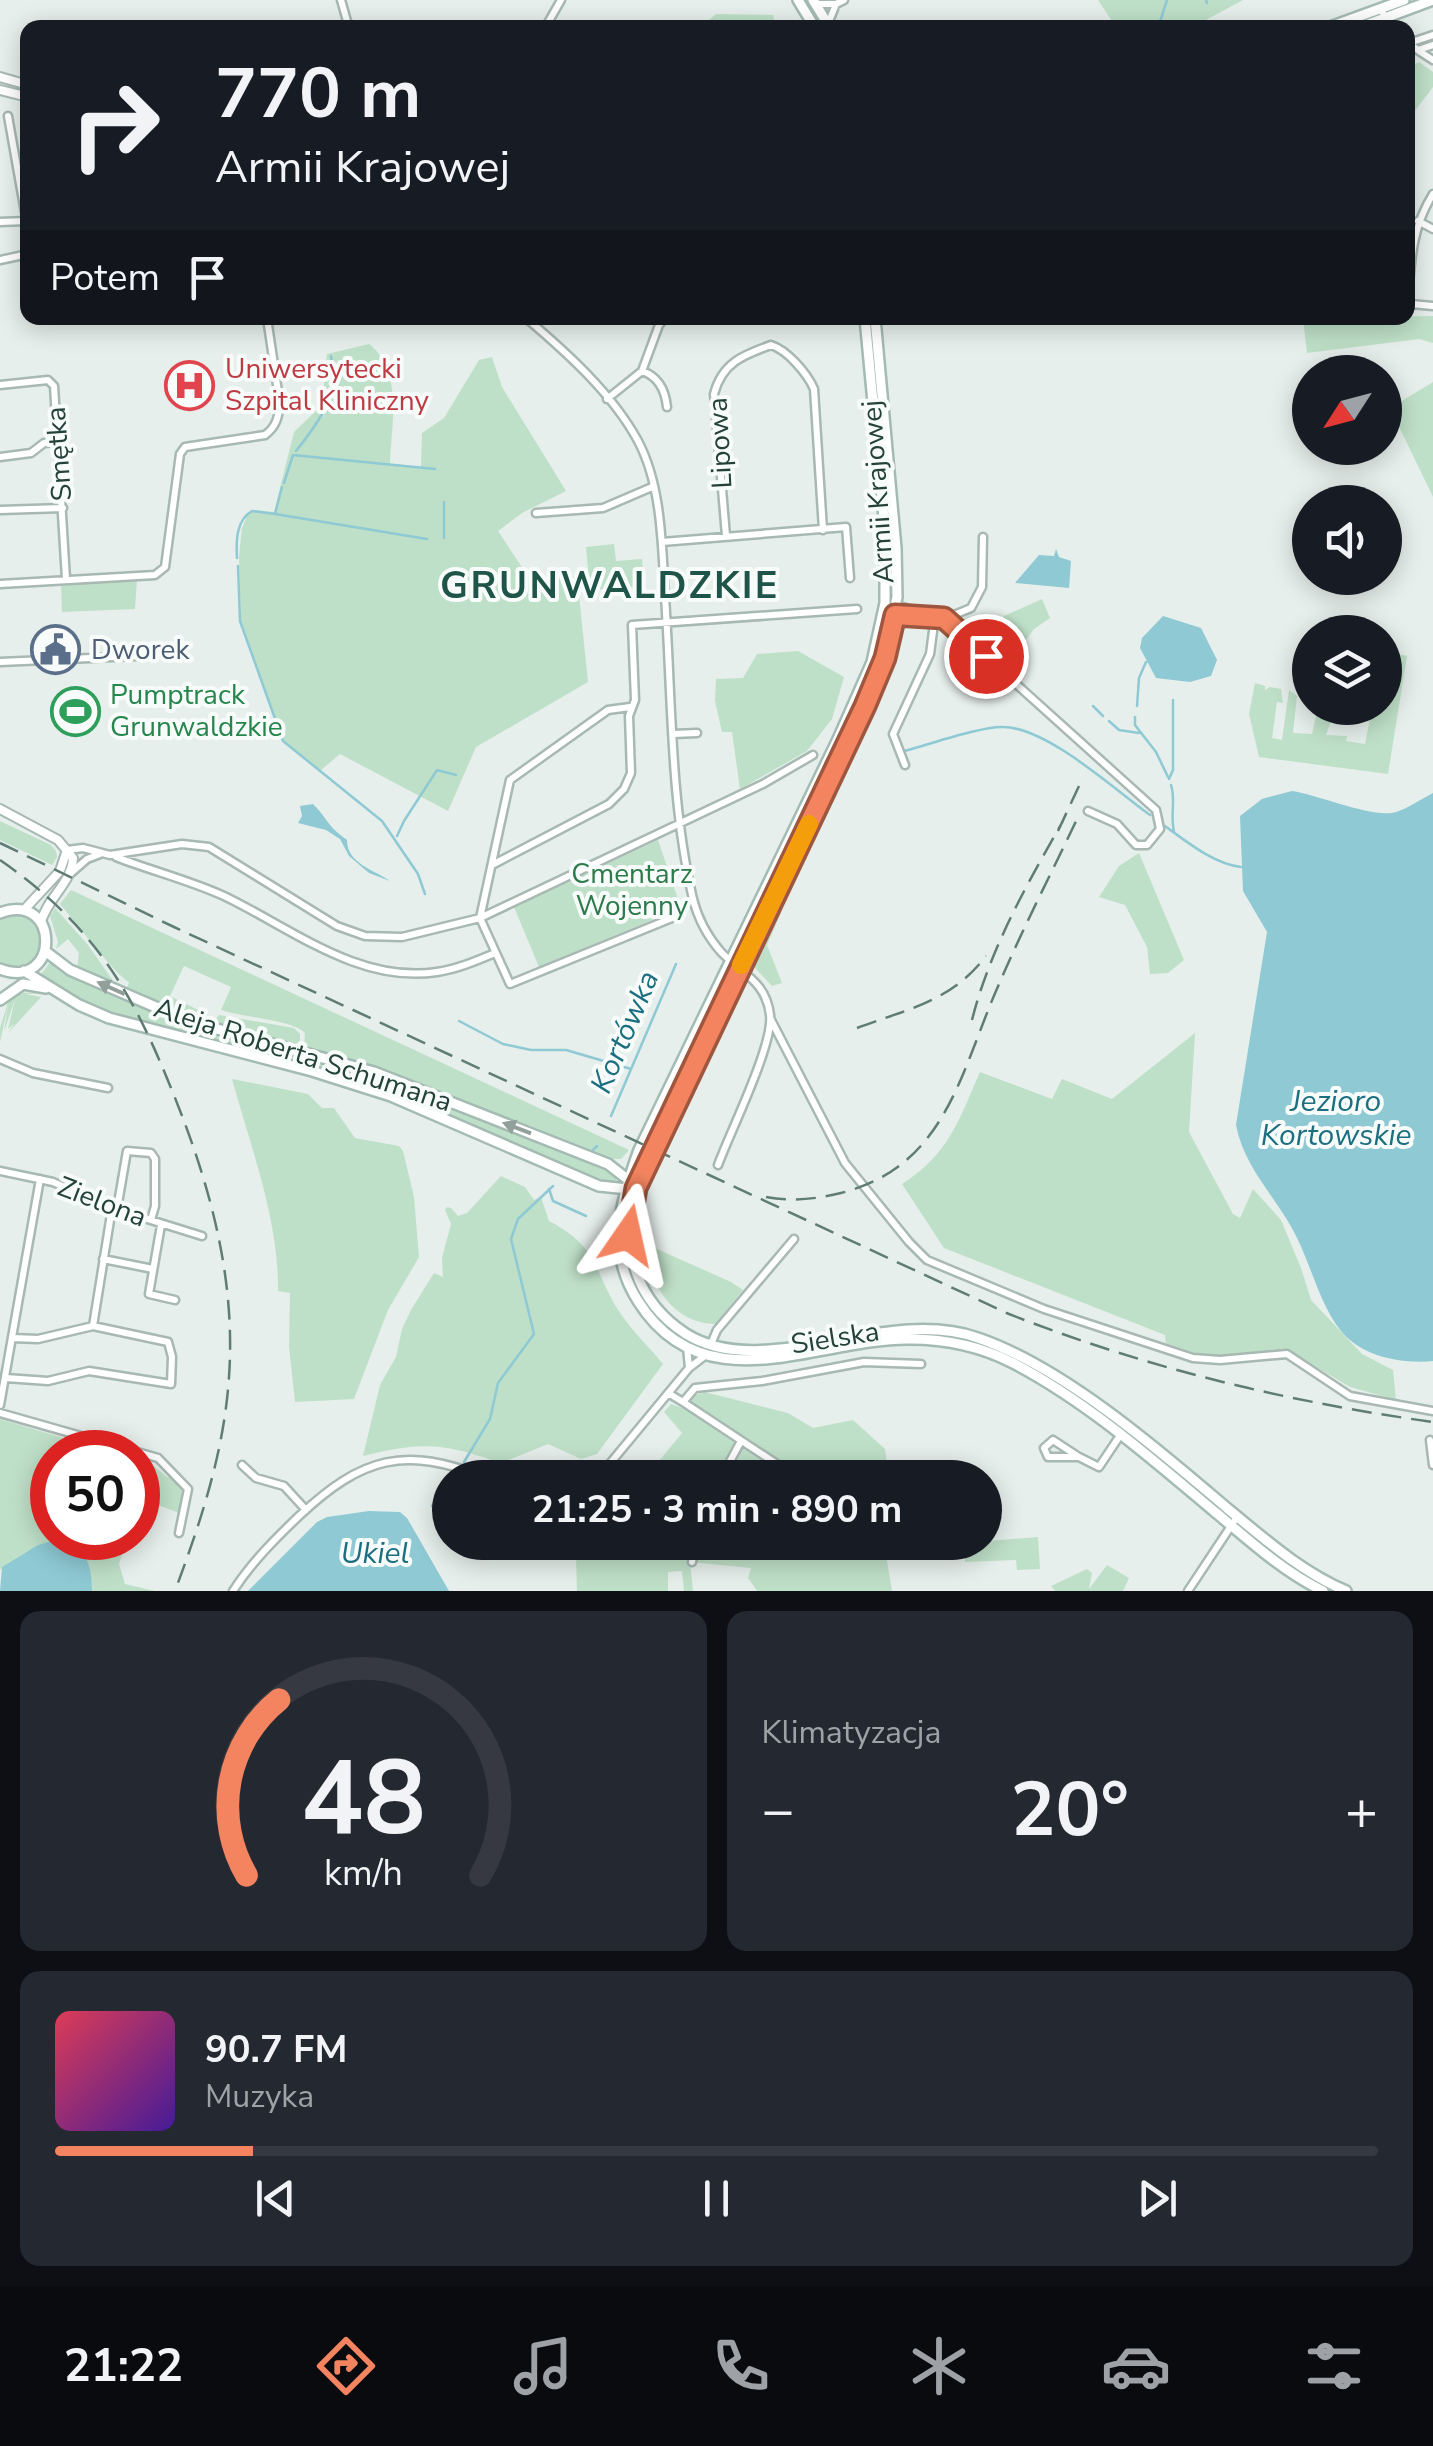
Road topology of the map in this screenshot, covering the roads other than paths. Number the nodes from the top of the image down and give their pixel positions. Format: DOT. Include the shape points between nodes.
graph roads {
  1 [pos="1404,0"];
  2 [pos="1433,0"];
  3 [pos="815,2"];
  4 [pos="840,2"];
  5 [pos="1385,18"];
  6 [pos="1433,45"];
  7 [pos="1415,48"];
  8 [pos="1418,50"];
  9 [pos="1433,60"];
  10 [pos="8,116"];
  11 [pos="20,185"];
  12 [pos="1433,194"];
  13 [pos="1418,221"];
  14 [pos="1433,229"];
  15 [pos="1415,245"];
  16 [pos="269,325"];
  17 [pos="534,325"];
  18 [pos="662,325"];
  19 [pos="865,325"];
  20 [pos="876,325"];
  21 [pos="642,371"];
  22 [pos="0,386"];
  23 [pos="606,398"];
  24 [pos="667,406"];
  25 [pos="58,442"];
  26 [pos="0,458"];
  27 [pos="652,487"];
  28 [pos="63,508"];
  29 [pos="0,510"];
  30 [pos="536,513"];
  31 [pos="823,530"];
  32 [pos="726,536"];
  33 [pos="983,537"];
  34 [pos="662,542"];
  35 [pos="850,578"];
  36 [pos="66,579"];
  37 [pos="0,584"];
  38 [pos="857,609"];
  39 [pos="884,609"];
  40 [pos="896,610"];
  41 [pos="940,617"];
  42 [pos="667,622"];
  43 [pos="146,650"];
  44 [pos="0,662"];
  45 [pos="630,707"];
  46 [pos="697,733"];
  47 [pos="674,734"];
  48 [pos="813,755"];
  49 [pos="905,765"];
  50 [pos="0,809"];
  51 [pos="1088,811"];
  52 [pos="681,822"];
  53 [pos="67,850"];
  54 [pos="106,854"];
  55 [pos="492,865"];
  56 [pos="72,873"];
  57 [pos="24,910"];
  58 [pos="1,911"];
  59 [pos="480,918"];
  60 [pos="672,918"];
  61 [pos="41,922"];
  62 [pos="46,951"];
  63 [pos="495,953"];
  64 [pos="736,963"];
  65 [pos="0,969"];
  66 [pos="24,971"];
  67 [pos="12,972"];
  68 [pos="49,988"];
  69 [pos="0,1000"];
  70 [pos="772,1020"];
  71 [pos="0,1058"];
  72 [pos="108,1088"];
  73 [pos="639,1150"];
  74 [pos="608,1164"];
  75 [pos="718,1164"];
  76 [pos="0,1171"];
  77 [pos="40,1179"];
  78 [pos="626,1184"];
  79 [pos="599,1186"];
  80 [pos="636,1188"];
  81 [pos="114,1208"];
  82 [pos="619,1209"];
  83 [pos="151,1220"];
  84 [pos="161,1224"];
  85 [pos="202,1236"];
  86 [pos="794,1238"];
  87 [pos="104,1259"];
  88 [pos="153,1269"];
  89 [pos="175,1300"];
  90 [pos="93,1326"];
  91 [pos="12,1338"];
  92 [pos="687,1348"];
  93 [pos="708,1350"];
  94 [pos="4,1363"];
  95 [pos="922,1364"];
  96 [pos="689,1368"];
  97 [pos="6,1378"];
  98 [pos="668,1393"];
  99 [pos="682,1402"];
  100 [pos="0,1405"];
  101 [pos="1433,1411"];
  102 [pos="0,1413"];
  103 [pos="1123,1432"];
  104 [pos="1430,1440"];
  105 [pos="741,1441"];
  106 [pos="1079,1458"];
  107 [pos="613,1460"];
  108 [pos="731,1460"];
  109 [pos="770,1460"];
  110 [pos="432,1461"];
  111 [pos="242,1465"];
  112 [pos="1433,1465"];
  113 [pos="306,1510"];
  114 [pos="1235,1522"];
  115 [pos="179,1532"];
  116 [pos="233,1591"];
  117 [pos="1188,1591"];
  118 [pos="1324,1591"];
  119 [pos="1346,1591"];
  1 -- 5 [label="main road"];
  2 -- 5 [label="main road"];
  3 -- 4 [label="street"];
  6 -- 8 [label="street"];
  7 -- 8 [label="street"];
  8 -- 9 [label="street"];
  10 -- 11 [label="street"];
  12 -- 13 [label="street"];
  13 -- 14 [label="street"];
  13 -- 15 [label="street"];
  16 -- 36 [label="street" via="280,405 273,429 184,447 165,567 155,574"];
  17 -- 23 [label="street"];
  18 -- 21 [label="street"];
  19 -- 39 [label="main road, Armii Krajowej" via="885,529"];
  20 -- 40 [label="main road, Armii Krajowej"];
  21 -- 23 [label="street"];
  21 -- 24 [label="street" via="666,392"];
  22 -- 25 [label="street, Smętka" via="52,381"];
  23 -- 27 [label="street" via="640,446"];
  25 -- 26 [label="street"];
  25 -- 28 [label="street, Smętka"];
  27 -- 30 [label="street" via="604,508"];
  27 -- 34 [label="street"];
  28 -- 29 [label="street"];
  28 -- 36 [label="street, Smętka"];
  31 -- 32 [label="street"];
  31 -- 32 [label="street, Lipowa" via="814,389 771,345 730,363 714,394"];
  31 -- 35 [label="street" via="846,527"];
  32 -- 34 [label="street"];
  33 -- 41 [label="street" via="980,596 968,610"];
  34 -- 42 [label="street"];
  36 -- 37 [label="street"];
  38 -- 42 [label="street"];
  39 -- 40 [label="main road"];
  39 -- 64 [label="main road, Armii Krajowej" via="860,690"];
  40 -- 41 [label="street"];
  40 -- 64 [label="main road, Armii Krajowej" via="865,706"];
  41 -- 49 [label="street" via="893,734"];
  41 -- 51 [label="street" via="1156,810 1160,829 1146,845 1136,845 1117,824"];
  42 -- 45 [label="street" via="632,624"];
  42 -- 47 [label="street"];
  43 -- 44 [label="street" via="136,656"];
  45 -- 55 [label="street" via="608,710 512,776"];
  45 -- 55 [label="street" via="631,773 617,798"];
  46 -- 47 [label="street"];
  47 -- 52 [label="street"];
  48 -- 52 [label="street"];
  50 -- 53 [label="street"];
  52 -- 59 [label="street"];
  52 -- 64 [label="street" via="698,915"];
  53 -- 54 [label="street"];
  53 -- 56 [label="street"];
  53 -- 57 [label="street" via="60,871"];
  54 -- 56 [label="street"];
  54 -- 59 [label="street" via="209,846 336,926 364,936 402,937"];
  54 -- 63 [label="street" via="202,886 369,966 426,974"];
  55 -- 59 [label="street"];
  56 -- 61 [label="street" via="46,904"];
  57 -- 58 [label="main road"];
  57 -- 61 [label="main road"];
  59 -- 63 [label="street"];
  60 -- 63 [label="street" via="513,984"];
  61 -- 62 [label="main road"];
  62 -- 66 [label="main road"];
  74 -- 62 [label="main road, Aleja Roberta Schumana, one-way" via="374,1072 188,1021 70,970"];
  64 -- 70 [label="street" via="764,994"];
  64 -- 73 [label="main road, Armii Krajowej"];
  64 -- 80 [label="main road, Armii Krajowej"];
  65 -- 67 [label="main road"];
  66 -- 67 [label="main road"];
  66 -- 68 [label="main road, Aleja Roberta Schumana"];
  67 -- 69 [label="main road"];
  68 -- 69 [label="main road" via="23,984"];
  68 -- 79 [label="main road, Aleja Roberta Schumana" via="120,1021 391,1096"];
  70 -- 75 [label="street"];
  70 -- 101 [label="street" via="845,1163 927,1260 1044,1309 1192,1358 1288,1354 1350,1396"];
  71 -- 72 [label="street" via="33,1073"];
  73 -- 74 [label="main road"];
  73 -- 78 [label="main road, Armii Krajowej"];
  74 -- 78 [label="main road, Aleja Roberta Schumana"];
  76 -- 77 [label="street, Zielona"];
  77 -- 81 [label="street, Zielona"];
  77 -- 91 [label="street"];
  78 -- 79 [label="main road, Aleja Roberta Schumana"];
  78 -- 80 [label="main road, Aleja Roberta Schumana"];
  78 -- 82 [label="main road, Armii Krajowej"];
  79 -- 82 [label="main road, Aleja Roberta Schumana"];
  80 -- 93 [label="main road, Sielska" via="628,1235 642,1288 666,1318"];
  81 -- 83 [label="street, Zielona"];
  81 -- 83 [label="street" via="127,1152 151,1153"];
  81 -- 87 [label="street"];
  82 -- 92 [label="main road, Sielska" via="618,1246 631,1290 654,1323"];
  83 -- 84 [label="street, Zielona"];
  84 -- 85 [label="street, Zielona"];
  84 -- 88 [label="street"];
  86 -- 93 [label="street" via="717,1330"];
  87 -- 88 [label="street"];
  87 -- 90 [label="street"];
  88 -- 89 [label="street" via="149,1294"];
  90 -- 91 [label="street"];
  90 -- 97 [label="street" via="168,1342 171,1384 90,1371 48,1381"];
  91 -- 94 [label="street"];
  92 -- 93 [label="main road, Sielska"];
  92 -- 96 [label="street"];
  93 -- 96 [label="street"];
  93 -- 103 [label="main road, Sielska" via="746,1361 909,1338 960,1344 1026,1371"];
  94 -- 97 [label="street"];
  95 -- 99 [label="street" via="864,1362 695,1388"];
  96 -- 98 [label="street"];
  97 -- 100 [label="street"];
  98 -- 99 [label="street"];
  98 -- 107 [label="street"];
  99 -- 105 [label="street"];
  102 -- 115 [label="street" via="162,1460 188,1489"];
  103 -- 106 [label="street" via="1099,1468"];
  103 -- 114 [label="main road, Sielska"];
  104 -- 112 [label="street"];
  105 -- 108 [label="street"];
  105 -- 109 [label="street"];
  106 -- 106 [label="street" via="1054,1459 1044,1448 1052,1440"];
  110 -- 113 [label="street" via="391,1460 352,1474"];
  111 -- 113 [label="street" via="252,1476 284,1486"];
  113 -- 116 [label="street"];
  114 -- 117 [label="street"];
  114 -- 118 [label="main road, Sielska" via="1282,1567"];
  114 -- 119 [label="main road, Sielska"];
}
